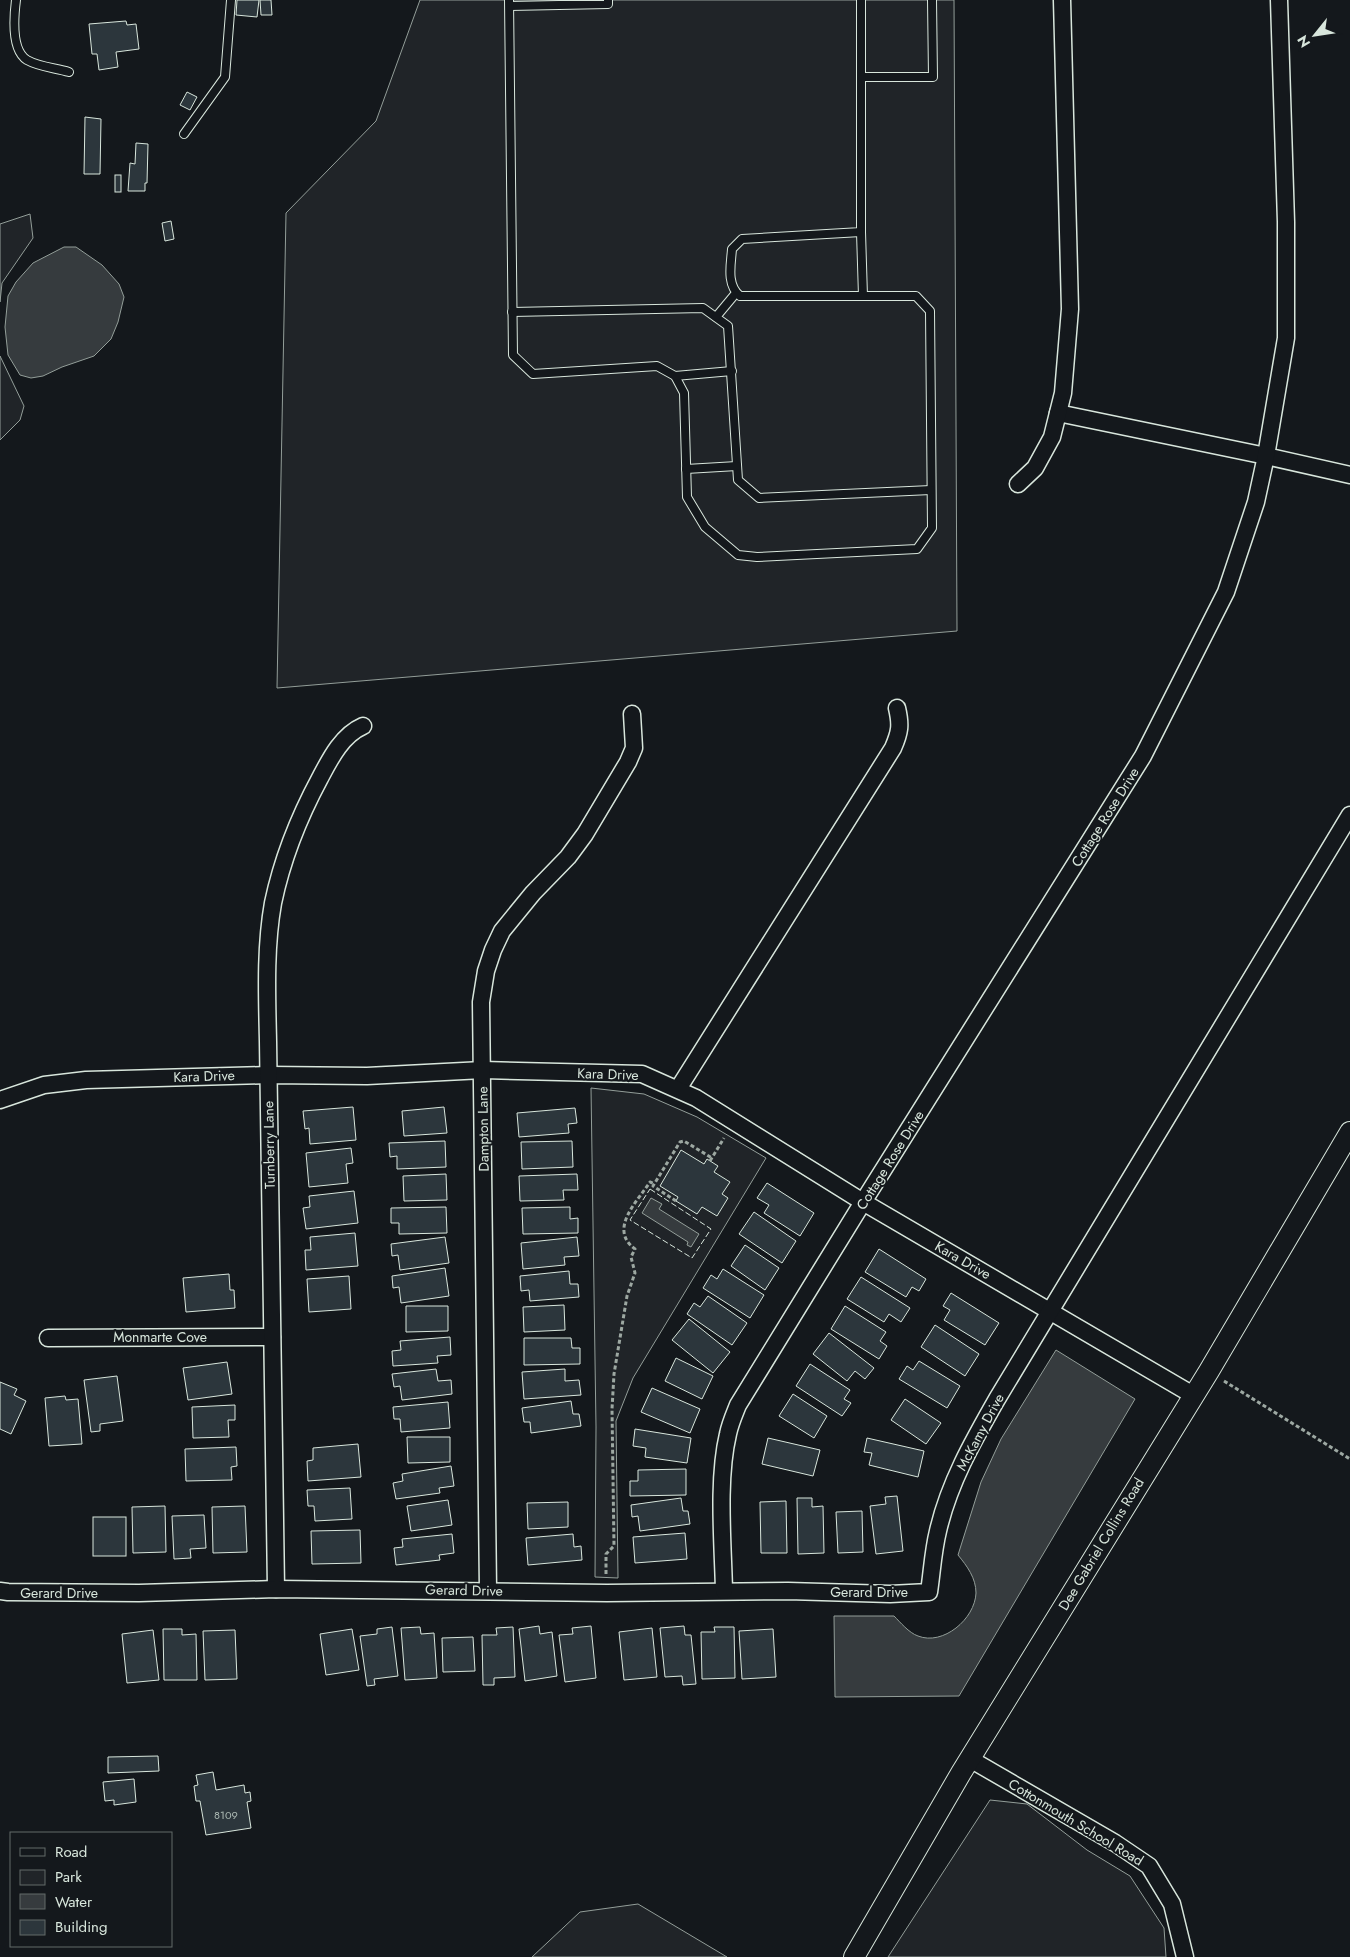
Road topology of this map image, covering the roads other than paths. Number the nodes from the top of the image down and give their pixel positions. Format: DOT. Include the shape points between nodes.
graph roads {
  1 [pos="16,0"];
  2 [pos="231,0"];
  3 [pos="608,0"];
  4 [pos="861,0"];
  5 [pos="932,0"];
  6 [pos="1062,0"];
  7 [pos="1279,0"];
  8 [pos="509,3"];
  9 [pos="69,72"];
  10 [pos="862,77"];
  11 [pos="184,134"];
  12 [pos="861,232"];
  13 [pos="736,292"];
  14 [pos="863,296"];
  15 [pos="512,312"];
  16 [pos="716,317"];
  17 [pos="732,372"];
  18 [pos="675,376"];
  19 [pos="1058,413"];
  20 [pos="1266,456"];
  21 [pos="738,466"];
  22 [pos="686,469"];
  23 [pos="1350,475"];
  24 [pos="1018,484"];
  25 [pos="931,490"];
  26 [pos="897,708"];
  27 [pos="632,714"];
  28 [pos="363,726"];
  29 [pos="1350,815"];
  30 [pos="483,1070"];
  31 [pos="268,1075"];
  32 [pos="678,1089"];
  33 [pos="0,1100"];
  34 [pos="1350,1132"];
  35 [pos="863,1202"];
  36 [pos="1050,1310"];
  37 [pos="272,1337"];
  38 [pos="48,1338"];
  39 [pos="1193,1395"];
  40 [pos="276,1589"];
  41 [pos="488,1590"];
  42 [pos="0,1591"];
  43 [pos="724,1591"];
  44 [pos="929,1592"];
  45 [pos="970,1759"];
  46 [pos="854,1957"];
  47 [pos="1185,1957"];
  1 -- 9 [label="lane" via="14,36 20,52 26,60"];
  2 -- 11 [label="lane" via="225,77"];
  3 -- 8 [label="lane" via="608,4"];
  4 -- 10 [label="lane"];
  5 -- 10 [label="lane" via="933,77"];
  6 -- 19 [label="street" via="1070,309"];
  7 -- 20 [label="street, Cottage Rose Drive" via="1286,212 1286,338"];
  8 -- 15 [label="lane"];
  10 -- 12 [label="lane"];
  12 -- 13 [label="lane" via="742,239 732,249 731,280"];
  12 -- 14 [label="lane"];
  13 -- 14 [label="lane" via="740,296"];
  13 -- 16 [label="lane"];
  14 -- 25 [label="lane" via="916,296 930,311"];
  15 -- 16 [label="lane" via="703,308"];
  15 -- 18 [label="lane" via="513,355 533,374 657,366"];
  16 -- 17 [label="lane" via="728,326"];
  17 -- 18 [label="lane"];
  17 -- 21 [label="lane"];
  18 -- 22 [label="lane" via="684,392"];
  19 -- 20 [label="street"];
  19 -- 24 [label="street" via="1052,437 1035,468"];
  20 -- 23 [label="street"];
  20 -- 35 [label="street, Cottage Rose Drive" via="1256,502 1226,592 1143,756"];
  21 -- 22 [label="lane"];
  21 -- 25 [label="lane" via="738,480 759,498"];
  22 -- 25 [label="lane" via="687,497 705,527 738,555 757,557 917,549 932,528"];
  26 -- 32 [label="street" via="901,724 893,748"];
  27 -- 30 [label="street, Dampton Lane" via="634,748 628,762 585,834 563,863 516,912 493,950 481,1002"];
  28 -- 31 [label="street, Turnberry Lane" via="346,738 328,762 309,798 282,869 273,903 267,971"];
  29 -- 36 [label="street, McKamy Drive"];
  30 -- 31 [label="street, Kara Drive" via="367,1076"];
  30 -- 32 [label="street, Kara Drive" via="642,1074"];
  30 -- 41 [label="street, Dampton Lane"];
  31 -- 33 [label="street, Kara Drive" via="86,1080 44,1085"];
  31 -- 37 [label="street, Turnberry Lane"];
  32 -- 35 [label="street, Kara Drive"];
  34 -- 39 [label="street, Dee Gabriel Collins Road"];
  35 -- 36 [label="street, Kara Drive"];
  35 -- 43 [label="street, Cottage Rose Drive" via="738,1405 728,1434 724,1464"];
  36 -- 39 [label="street, Kara Drive"];
  36 -- 44 [label="street, McKamy Drive" via="967,1451 938,1532"];
  37 -- 38 [label="street, Monmarte Cove"];
  37 -- 40 [label="street, Turnberry Lane"];
  39 -- 45 [label="street, Dee Gabriel Collins Road"];
  40 -- 41 [label="street, Gerard Drive"];
  40 -- 42 [label="street, Gerard Drive" via="139,1593"];
  41 -- 43 [label="street, Gerard Drive"];
  43 -- 44 [label="street, Gerard Drive"];
  45 -- 46 [label="street, Dee Gabriel Collins Road"];
  45 -- 47 [label="street, Cottonmouth School Road" via="1149,1866 1172,1904"];
}
